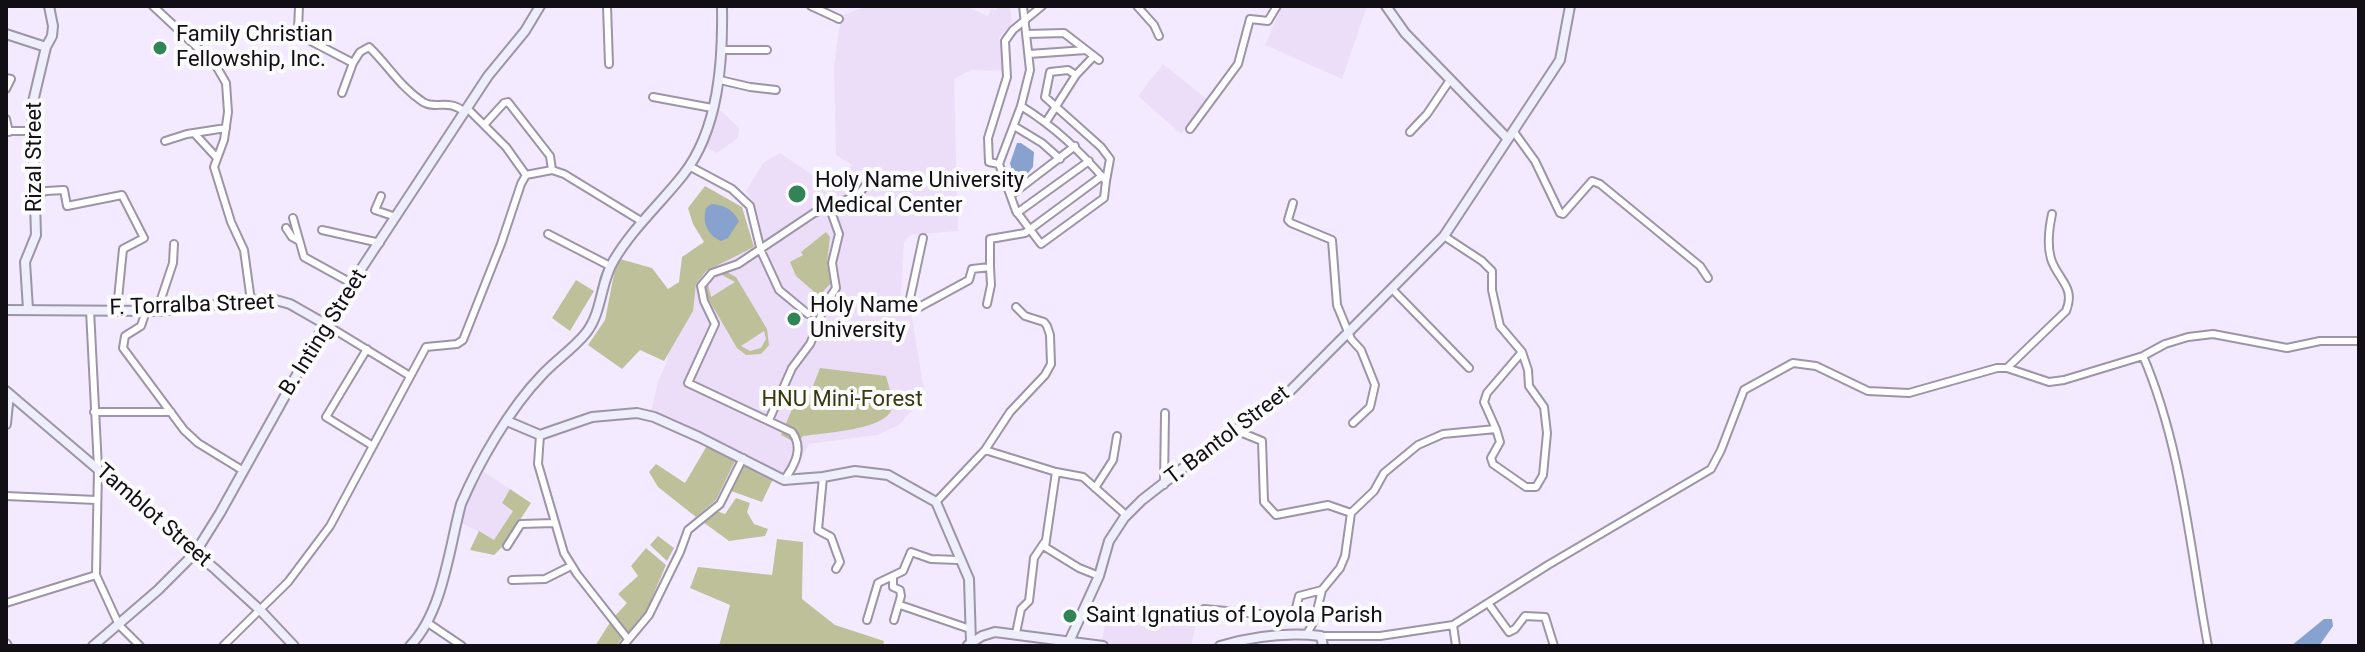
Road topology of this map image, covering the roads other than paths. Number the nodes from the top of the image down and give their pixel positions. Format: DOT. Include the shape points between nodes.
graph roads {
  1 [pos="49,6"];
  2 [pos="153,6"];
  3 [pos="299,6"];
  4 [pos="540,6"];
  5 [pos="607,6"];
  6 [pos="722,6"];
  7 [pos="811,6"];
  8 [pos="1023,6"];
  9 [pos="1042,6"];
  10 [pos="1137,6"];
  11 [pos="1277,6"];
  12 [pos="1386,6"];
  13 [pos="1570,6"];
  14 [pos="1026,18"];
  15 [pos="839,19"];
  16 [pos="6,34"];
  17 [pos="1027,34"];
  18 [pos="1159,36"];
  19 [pos="46,47"];
  20 [pos="722,50"];
  21 [pos="767,50"];
  22 [pos="1086,50"];
  23 [pos="1029,54"];
  24 [pos="353,63"];
  25 [pos="609,64"];
  26 [pos="1076,75"];
  27 [pos="6,78"];
  28 [pos="720,80"];
  29 [pos="1450,80"];
  30 [pos="6,89"];
  31 [pos="776,90"];
  32 [pos="342,93"];
  33 [pos="653,97"];
  34 [pos="1021,106"];
  35 [pos="1057,106"];
  36 [pos="712,108"];
  37 [pos="466,110"];
  38 [pos="6,119"];
  39 [pos="1046,122"];
  40 [pos="484,125"];
  41 [pos="1014,126"];
  42 [pos="226,128"];
  43 [pos="1190,129"];
  44 [pos="8,131"];
  45 [pos="33,131"];
  46 [pos="1410,132"];
  47 [pos="195,134"];
  48 [pos="1511,136"];
  49 [pos="165,141"];
  50 [pos="1075,146"];
  51 [pos="217,158"];
  52 [pos="1060,159"];
  53 [pos="1089,161"];
  54 [pos="999,164"];
  55 [pos="689,166"];
  56 [pos="552,170"];
  57 [pos="526,175"];
  58 [pos="1104,179"];
  59 [pos="865,186"];
  60 [pos="35,195"];
  61 [pos="1011,195"];
  62 [pos="381,196"];
  63 [pos="1293,203"];
  64 [pos="829,206"];
  65 [pos="1017,213"];
  66 [pos="2052,214"];
  67 [pos="293,218"];
  68 [pos="396,218"];
  69 [pos="641,221"];
  70 [pos="295,229"];
  71 [pos="1029,229"];
  72 [pos="322,230"];
  73 [pos="548,234"];
  74 [pos="1444,236"];
  75 [pos="923,238"];
  76 [pos="299,241"];
  77 [pos="380,243"];
  78 [pos="174,244"];
  79 [pos="761,251"];
  80 [pos="610,266"];
  81 [pos="990,267"];
  82 [pos="1708,278"];
  83 [pos="353,284"];
  84 [pos="1393,290"];
  85 [pos="251,301"];
  86 [pos="987,304"];
  87 [pos="1016,307"];
  88 [pos="28,309"];
  89 [pos="117,309"];
  90 [pos="6,310"];
  91 [pos="90,310"];
  92 [pos="146,311"];
  93 [pos="157,311"];
  94 [pos="815,320"];
  95 [pos="325,324"];
  96 [pos="1348,333"];
  97 [pos="2359,341"];
  98 [pos="367,349"];
  99 [pos="1522,352"];
  100 [pos="2143,356"];
  101 [pos="1469,368"];
  102 [pos="2007,368"];
  103 [pos="410,376"];
  104 [pos="8,393"];
  105 [pos="7,405"];
  106 [pos="94,412"];
  107 [pos="171,412"];
  108 [pos="1165,413"];
  109 [pos="769,420"];
  110 [pos="507,421"];
  111 [pos="1353,423"];
  112 [pos="6,424"];
  113 [pos="1496,429"];
  114 [pos="1235,430"];
  115 [pos="540,435"];
  116 [pos="1117,436"];
  117 [pos="373,446"];
  118 [pos="985,450"];
  119 [pos="743,458"];
  120 [pos="98,468"];
  121 [pos="242,470"];
  122 [pos="1056,472"];
  123 [pos="823,477"];
  124 [pos="784,480"];
  125 [pos="1164,485"];
  126 [pos="1095,488"];
  127 [pos="6,496"];
  128 [pos="96,500"];
  129 [pos="936,502"];
  130 [pos="1351,513"];
  131 [pos="1127,516"];
  132 [pos="554,523"];
  133 [pos="1044,542"];
  134 [pos="507,546"];
  135 [pos="195,553"];
  136 [pos="959,560"];
  137 [pos="571,566"];
  138 [pos="836,569"];
  139 [pos="96,575"];
  140 [pos="1099,576"];
  141 [pos="893,577"];
  142 [pos="512,580"];
  143 [pos="1322,590"];
  144 [pos="6,603"];
  145 [pos="1488,603"];
  146 [pos="900,605"];
  147 [pos="1204,609"];
  148 [pos="261,611"];
  149 [pos="1294,616"];
  150 [pos="1315,619"];
  151 [pos="867,620"];
  152 [pos="894,620"];
  153 [pos="428,623"];
  154 [pos="119,625"];
  155 [pos="1453,625"];
  156 [pos="970,629"];
  157 [pos="1016,633"];
  158 [pos="1307,634"];
  159 [pos="1321,636"];
  160 [pos="628,639"];
  161 [pos="1069,643"];
  162 [pos="969,644"];
  163 [pos="93,646"];
  164 [pos="140,646"];
  165 [pos="223,646"];
  166 [pos="294,646"];
  167 [pos="410,646"];
  168 [pos="462,646"];
  169 [pos="623,646"];
  170 [pos="1103,646"];
  171 [pos="1220,646"];
  172 [pos="1323,646"];
  173 [pos="1456,646"];
  174 [pos="1554,646"];
  175 [pos="2208,646"];
  1 -- 19 [label="street, Rizal Street" via="53,26"];
  2 -- 42 [label="street" via="215,64 226,83"];
  3 -- 24 [label="street" via="301,35"];
  4 -- 37 [label="street, B. Inting Street"];
  5 -- 25 [label="street"];
  6 -- 20 [label="street"];
  7 -- 15 [label="street"];
  8 -- 14 [label="street"];
  9 -- 14 [label="street"];
  10 -- 18 [label="street"];
  11 -- 43 [label="street" via="1268,21 1250,19 1238,64"];
  12 -- 29 [label="street"];
  13 -- 48 [label="street, T. Bantol Street" via="1560,60"];
  14 -- 17 [label="street"];
  14 -- 54 [label="street" via="1005,41 1007,77 988,138 989,162"];
  16 -- 19 [label="street"];
  17 -- 22 [label="street" via="1060,32"];
  17 -- 23 [label="street"];
  19 -- 45 [label="street, Rizal Street" via="32,106"];
  20 -- 21 [label="street"];
  20 -- 28 [label="street"];
  22 -- 23 [label="street"];
  22 -- 26 [label="street" via="1097,58"];
  23 -- 34 [label="street"];
  24 -- 32 [label="street"];
  24 -- 37 [label="street" via="369,47 409,94 425,104"];
  26 -- 35 [label="street"];
  26 -- 35 [label="street" via="1068,70 1050,72 1045,97"];
  27 -- 30 [label="street" via="11,79"];
  28 -- 31 [label="street"];
  28 -- 36 [label="street"];
  29 -- 46 [label="street"];
  29 -- 48 [label="street"];
  33 -- 36 [label="street"];
  34 -- 39 [label="street"];
  34 -- 41 [label="street"];
  35 -- 39 [label="street"];
  35 -- 58 [label="street" via="1110,159"];
  36 -- 55 [label="street"];
  37 -- 40 [label="street"];
  37 -- 68 [label="street, B. Inting Street"];
  38 -- 44 [label="street"];
  39 -- 50 [label="street"];
  40 -- 56 [label="street" via="508,102 550,156"];
  40 -- 57 [label="street"];
  41 -- 52 [label="street"];
  41 -- 54 [label="street"];
  42 -- 47 [label="street"];
  42 -- 51 [label="street"];
  44 -- 45 [label="street"];
  45 -- 60 [label="street, Rizal Street"];
  47 -- 49 [label="street"];
  47 -- 51 [label="street"];
  48 -- 74 [label="street, T. Bantol Street"];
  48 -- 82 [label="street" via="1535,161 1560,213 1592,181 1600,184"];
  50 -- 52 [label="street"];
  50 -- 53 [label="street"];
  51 -- 85 [label="street" via="214,167 244,250"];
  52 -- 61 [label="street"];
  53 -- 58 [label="street"];
  53 -- 65 [label="street"];
  54 -- 61 [label="street"];
  55 -- 69 [label="street"];
  55 -- 79 [label="street" via="732,189 750,206"];
  56 -- 57 [label="street"];
  56 -- 69 [label="street"];
  57 -- 103 [label="street" via="463,340 426,347"];
  58 -- 71 [label="street"];
  58 -- 71 [label="street" via="1104,198 1041,244"];
  59 -- 64 [label="street" via="858,195"];
  60 -- 88 [label="street, Rizal Street" via="36,235 25,262"];
  60 -- 89 [label="street" via="64,190 67,206 122,195 144,238 123,249"];
  61 -- 65 [label="street"];
  62 -- 68 [label="street" via="375,210"];
  63 -- 96 [label="street" via="1291,223 1332,240 1337,305"];
  64 -- 79 [label="street"];
  64 -- 94 [label="street" via="839,234 832,263 836,288"];
  65 -- 71 [label="street"];
  66 -- 102 [label="street" via="2049,252 2070,302"];
  67 -- 70 [label="street"];
  68 -- 77 [label="street, B. Inting Street"];
  69 -- 80 [label="street"];
  70 -- 76 [label="street"];
  70 -- 76 [label="street" via="284,228"];
  71 -- 81 [label="street" via="990,239"];
  72 -- 77 [label="street"];
  73 -- 80 [label="street"];
  74 -- 84 [label="street, T. Bantol Street"];
  74 -- 99 [label="street" via="1492,271 1500,326"];
  75 -- 81 [label="street" via="909,303 912,311 969,280 972,269"];
  76 -- 83 [label="street" via="304,257"];
  77 -- 83 [label="street, B. Inting Street"];
  78 -- 93 [label="street"];
  79 -- 94 [label="street" via="779,290"];
  79 -- 109 [label="street" via="712,273 701,286 715,324 688,383"];
  80 -- 110 [label="street" via="588,330 541,376"];
  81 -- 86 [label="street"];
  83 -- 95 [label="street, B. Inting Street"];
  84 -- 96 [label="street, T. Bantol Street"];
  84 -- 101 [label="street"];
  85 -- 93 [label="street, F. Torralba Street"];
  85 -- 95 [label="street, F. Torralba Street" via="290,304"];
  87 -- 118 [label="street" via="1047,326 1051,364"];
  88 -- 90 [label="street, F. Torralba Street"];
  88 -- 91 [label="street, F. Torralba Street"];
  89 -- 91 [label="street, F. Torralba Street"];
  89 -- 92 [label="street, F. Torralba Street"];
  91 -- 106 [label="street"];
  92 -- 93 [label="street, F. Torralba Street"];
  92 -- 107 [label="street" via="141,326 125,336 123,348"];
  94 -- 109 [label="street" via="810,344 792,368"];
  95 -- 98 [label="street, F. Torralba Street"];
  95 -- 121 [label="street, B. Inting Street"];
  96 -- 111 [label="street" via="1361,350 1375,390 1370,407"];
  96 -- 114 [label="street, T. Bantol Street" via="1284,397"];
  97 -- 100 [label="street" via="2287,348 2213,334 2165,344"];
  98 -- 103 [label="street, F. Torralba Street"];
  98 -- 117 [label="street" via="326,417"];
  99 -- 113 [label="street" via="1487,393 1484,402"];
  99 -- 113 [label="street" via="1529,386 1544,407 1547,433 1543,475 1536,487 1526,487 1493,464 1500,442"];
  100 -- 102 [label="street" via="2049,382"];
  100 -- 175 [label="street" via="2184,497"];
  102 -- 145 [label="street" via="1909,393 1868,391 1816,366 1793,363 1744,390 1711,469"];
  103 -- 117 [label="street"];
  104 -- 105 [label="street"];
  104 -- 120 [label="street, Tamblot Street"];
  105 -- 112 [label="street"];
  106 -- 107 [label="street"];
  106 -- 120 [label="street"];
  107 -- 121 [label="street" via="198,443"];
  108 -- 125 [label="street"];
  109 -- 124 [label="street" via="792,432 799,444"];
  110 -- 115 [label="street"];
  110 -- 153 [label="street" via="461,504"];
  113 -- 130 [label="street" via="1443,434 1418,445 1384,473"];
  114 -- 125 [label="street, T. Bantol Street"];
  114 -- 130 [label="street" via="1262,441 1264,502 1276,515 1328,505"];
  115 -- 119 [label="street" via="592,417 637,413"];
  115 -- 132 [label="street" via="538,464"];
  116 -- 126 [label="street" via="1113,460"];
  117 -- 148 [label="street" via="330,526"];
  118 -- 122 [label="street"];
  118 -- 129 [label="street"];
  119 -- 124 [label="street"];
  119 -- 160 [label="street" via="720,504 688,530 649,615"];
  120 -- 128 [label="street"];
  120 -- 135 [label="street, Tamblot Street"];
  121 -- 135 [label="street, B. Inting Street"];
  122 -- 126 [label="street" via="1083,477"];
  122 -- 133 [label="street"];
  123 -- 124 [label="street"];
  123 -- 129 [label="street" via="855,471 888,475"];
  123 -- 138 [label="street" via="818,530 831,537 843,562"];
  125 -- 131 [label="street, T. Bantol Street"];
  126 -- 131 [label="street"];
  127 -- 128 [label="street"];
  128 -- 139 [label="street"];
  129 -- 136 [label="street"];
  130 -- 143 [label="street" via="1345,556"];
  131 -- 140 [label="street, T. Bantol Street" via="1109,541"];
  132 -- 134 [label="street" via="521,524"];
  132 -- 137 [label="street"];
  133 -- 140 [label="street" via="1047,551"];
  133 -- 157 [label="street" via="1034,558 1029,601 1021,609"];
  135 -- 148 [label="street, Tamblot Street"];
  135 -- 154 [label="street, B. Inting Street"];
  136 -- 141 [label="street" via="911,552 903,571"];
  136 -- 156 [label="street" via="969,579"];
  137 -- 142 [label="street" via="545,579"];
  137 -- 160 [label="street"];
  139 -- 144 [label="street"];
  139 -- 154 [label="street"];
  140 -- 161 [label="street, T. Bantol Street"];
  141 -- 146 [label="street"];
  141 -- 151 [label="street" via="878,583"];
  143 -- 149 [label="street" via="1299,596"];
  143 -- 150 [label="street"];
  145 -- 155 [label="street"];
  145 -- 174 [label="street" via="1509,632 1525,616 1545,617"];
  146 -- 152 [label="street"];
  146 -- 156 [label="street"];
  147 -- 149 [label="street"];
  148 -- 165 [label="street"];
  148 -- 166 [label="street, Tamblot Street"];
  149 -- 150 [label="street"];
  150 -- 158 [label="street"];
  153 -- 167 [label="street"];
  153 -- 168 [label="street"];
  154 -- 163 [label="street, B. Inting Street"];
  154 -- 164 [label="street"];
  155 -- 159 [label="street" via="1380,636"];
  155 -- 173 [label="street"];
  156 -- 162 [label="street"];
  157 -- 161 [label="street"];
  157 -- 162 [label="street" via="995,632"];
  158 -- 159 [label="street"];
  158 -- 171 [label="street" via="1254,636"];
  159 -- 172 [label="street"];
  160 -- 169 [label="street"];
  161 -- 170 [label="street"];
}
